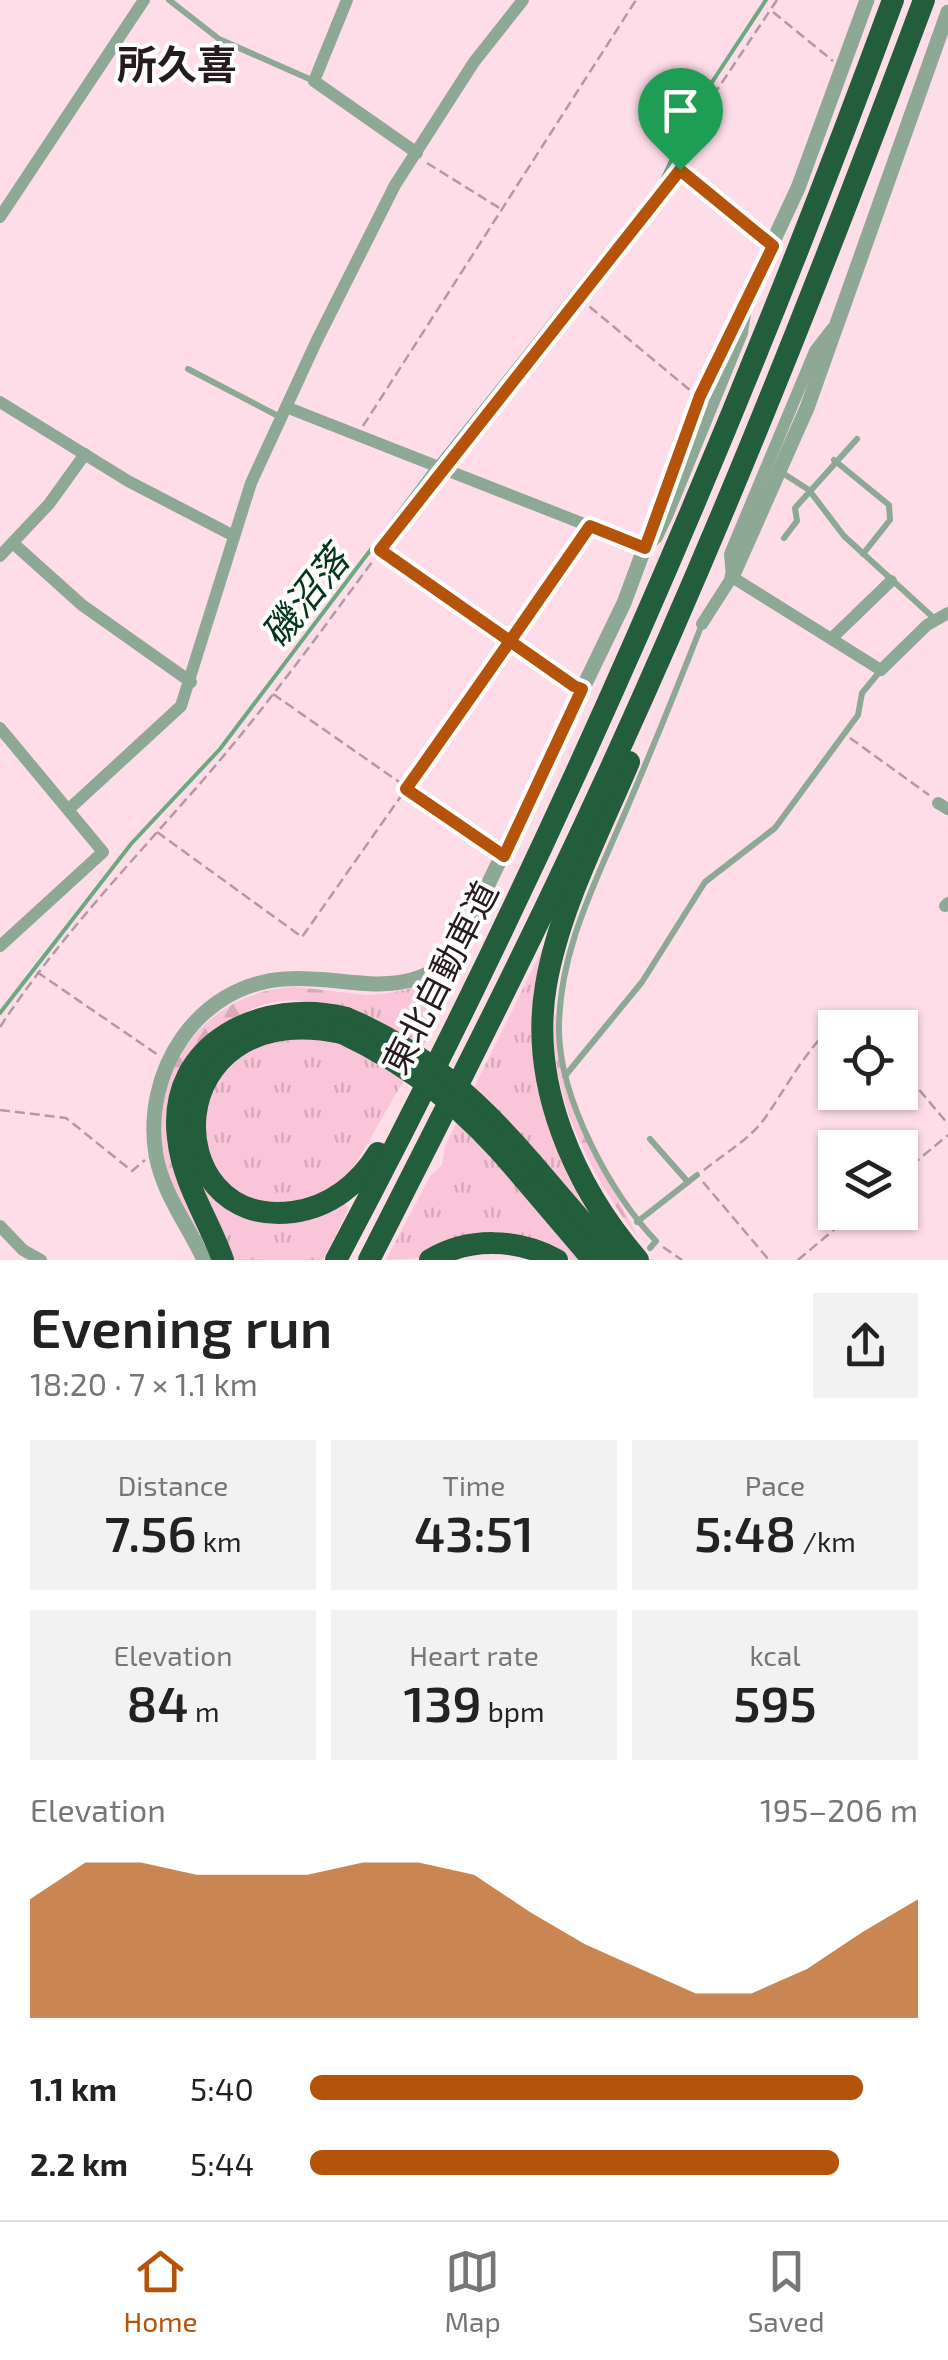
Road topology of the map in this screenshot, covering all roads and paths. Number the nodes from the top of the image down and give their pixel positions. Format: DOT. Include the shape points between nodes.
graph roads {
  1 [pos="144,0"];
  2 [pos="169,0"];
  3 [pos="347,0"];
  4 [pos="523,0"];
  5 [pos="636,0"];
  6 [pos="777,0"];
  7 [pos="867,0"];
  8 [pos="894,0"];
  9 [pos="924,0"];
  10 [pos="771,10"];
  11 [pos="948,12"];
  12 [pos="843,66"];
  13 [pos="314,81"];
  14 [pos="417,152"];
  15 [pos="680,170"];
  16 [pos="502,210"];
  17 [pos="0,216"];
  18 [pos="773,246"];
  19 [pos="578,297"];
  20 [pos="747,297"];
  21 [pos="835,325"];
  22 [pos="188,369"];
  23 [pos="700,396"];
  24 [pos="0,402"];
  25 [pos="283,412"];
  26 [pos="356,436"];
  27 [pos="857,439"];
  28 [pos="85,454"];
  29 [pos="834,460"];
  30 [pos="435,467"];
  31 [pos="781,472"];
  32 [pos="809,490"];
  33 [pos="590,526"];
  34 [pos="234,536"];
  35 [pos="784,538"];
  36 [pos="14,544"];
  37 [pos="645,548"];
  38 [pos="380,550"];
  39 [pos="864,554"];
  40 [pos="0,556"];
  41 [pos="732,577"];
  42 [pos="892,580"];
  43 [pos="686,598"];
  44 [pos="944,622"];
  45 [pos="702,624"];
  46 [pos="833,636"];
  47 [pos="510,641"];
  48 [pos="881,670"];
  49 [pos="192,682"];
  50 [pos="582,689"];
  51 [pos="273,694"];
  52 [pos="0,728"];
  53 [pos="845,734"];
  54 [pos="406,789"];
  55 [pos="943,806"];
  56 [pos="69,810"];
  57 [pos="156,831"];
  58 [pos="504,856"];
  59 [pos="532,870"];
  60 [pos="0,946"];
  61 [pos="38,972"];
  62 [pos="344,1026"];
  63 [pos="0,1027"];
  64 [pos="818,1041"];
  65 [pos="168,1060"];
  66 [pos="565,1076"];
  67 [pos="918,1088"];
  68 [pos="0,1110"];
  69 [pos="948,1124"];
  70 [pos="948,1135"];
  71 [pos="650,1139"];
  72 [pos="156,1156"];
  73 [pos="918,1160"];
  74 [pos="525,1168"];
  75 [pos="698,1175"];
  76 [pos="688,1182"];
  77 [pos="637,1222"];
  78 [pos="0,1226"];
  79 [pos="834,1230"];
  80 [pos="656,1242"];
  81 [pos="644,1254"];
  82 [pos="40,1260"];
  83 [pos="204,1260"];
  84 [pos="223,1260"];
  85 [pos="336,1260"];
  86 [pos="369,1260"];
  87 [pos="430,1260"];
  88 [pos="556,1260"];
  89 [pos="593,1260"];
  90 [pos="615,1260"];
  91 [pos="682,1260"];
  92 [pos="769,1260"];
  93 [pos="798,1260"];
  1 -- 17 [label="street"];
  2 -- 13 [label="lane" via="219,39"];
  3 -- 13 [label="street"];
  4 -- 14 [label="street"];
  5 -- 16 [label="path"];
  6 -- 10 [label="path"];
  7 -- 12 [label="street"];
  8 -- 59 [label="highway, 東北自動車道" via="694,511"];
  9 -- 43 [label="highway, 東北自動車道"];
  10 -- 12 [label="path"];
  10 -- 15 [label="path" via="707,105"];
  11 -- 21 [label="street"];
  12 -- 18 [label="street"];
  13 -- 14 [label="street"];
  14 -- 16 [label="path"];
  14 -- 25 [label="street"];
  15 -- 18 [label="path"];
  15 -- 19 [label="path"];
  16 -- 26 [label="path"];
  18 -- 20 [label="street"];
  19 -- 23 [label="path"];
  19 -- 30 [label="path"];
  20 -- 23 [label="street"];
  20 -- 37 [label="street" via="742,333 667,516"];
  21 -- 31 [label="street"];
  21 -- 41 [label="street" via="808,368 737,538 728,568"];
  22 -- 25 [label="lane"];
  23 -- 37 [label="street"];
  24 -- 28 [label="street"];
  25 -- 26 [label="street"];
  25 -- 34 [label="street"];
  26 -- 30 [label="street"];
  27 -- 29 [label="lane"];
  28 -- 34 [label="street"];
  28 -- 36 [label="street"];
  29 -- 32 [label="lane"];
  29 -- 39 [label="lane" via="888,506 890,520"];
  30 -- 33 [label="street"];
  30 -- 38 [label="path"];
  31 -- 32 [label="lane"];
  31 -- 41 [label="street"];
  32 -- 35 [label="lane"];
  32 -- 39 [label="lane"];
  33 -- 37 [label="street"];
  33 -- 47 [label="path"];
  34 -- 49 [label="street"];
  36 -- 40 [label="street"];
  36 -- 49 [label="street" via="82,606"];
  37 -- 50 [label="street"];
  38 -- 47 [label="path"];
  38 -- 51 [label="path"];
  39 -- 42 [label="lane"];
  41 -- 45 [label="street"];
  41 -- 46 [label="street"];
  42 -- 44 [label="lane"];
  42 -- 46 [label="street"];
  43 -- 81 [label="highway" via="657,696 558,938 543,1011 545,1069 560,1123 591,1196"];
  43 -- 86 [label="highway, 東北自動車道" via="559,880"];
  44 -- 48 [label="street" via="927,624"];
  45 -- 66 [label="lane" via="575,932 560,1001"];
  46 -- 48 [label="street"];
  47 -- 50 [label="path"];
  47 -- 54 [label="path"];
  48 -- 53 [label="lane"];
  49 -- 56 [label="street" via="182,706"];
  50 -- 58 [label="street"];
  51 -- 54 [label="path"];
  51 -- 57 [label="path"];
  52 -- 56 [label="street"];
  53 -- 55 [label="path"];
  53 -- 66 [label="lane" via="776,828 705,882 642,982"];
  54 -- 57 [label="path" via="302,937"];
  54 -- 58 [label="path"];
  56 -- 60 [label="street" via="103,852"];
  57 -- 61 [label="path"];
  58 -- 65 [label="street" via="462,942 442,967 392,986 293,978 242,988 190,1026"];
  59 -- 62 [label="highway" via="494,924 376,1157 357,1181 324,1204 282,1213 231,1197 201,1164 195,1146 195,1110 209,1075 241,1044 276,1028"];
  59 -- 85 [label="highway, 東北自動車道"];
  61 -- 63 [label="path"];
  61 -- 65 [label="path"];
  62 -- 74 [label="highway, bridge" via="416,1053 476,1102"];
  62 -- 84 [label="highway" via="285,1011 255,1019 211,1046 192,1072 180,1107 179,1146 185,1176"];
  64 -- 75 [label="path" via="762,1122"];
  65 -- 72 [label="street" via="154,1110"];
  66 -- 77 [label="lane"];
  67 -- 69 [label="path"];
  68 -- 72 [label="path" via="66,1118 132,1171"];
  70 -- 73 [label="path"];
  71 -- 76 [label="lane"];
  72 -- 83 [label="street"];
  74 -- 89 [label="highway"];
  74 -- 90 [label="highway"];
  75 -- 76 [label="lane"];
  75 -- 92 [label="path"];
  76 -- 77 [label="lane"];
  77 -- 80 [label="lane"];
  78 -- 82 [label="street"];
  79 -- 93 [label="path"];
  80 -- 81 [label="lane"];
  80 -- 91 [label="path"];
  87 -- 88 [label="highway" via="490,1243"];
}
